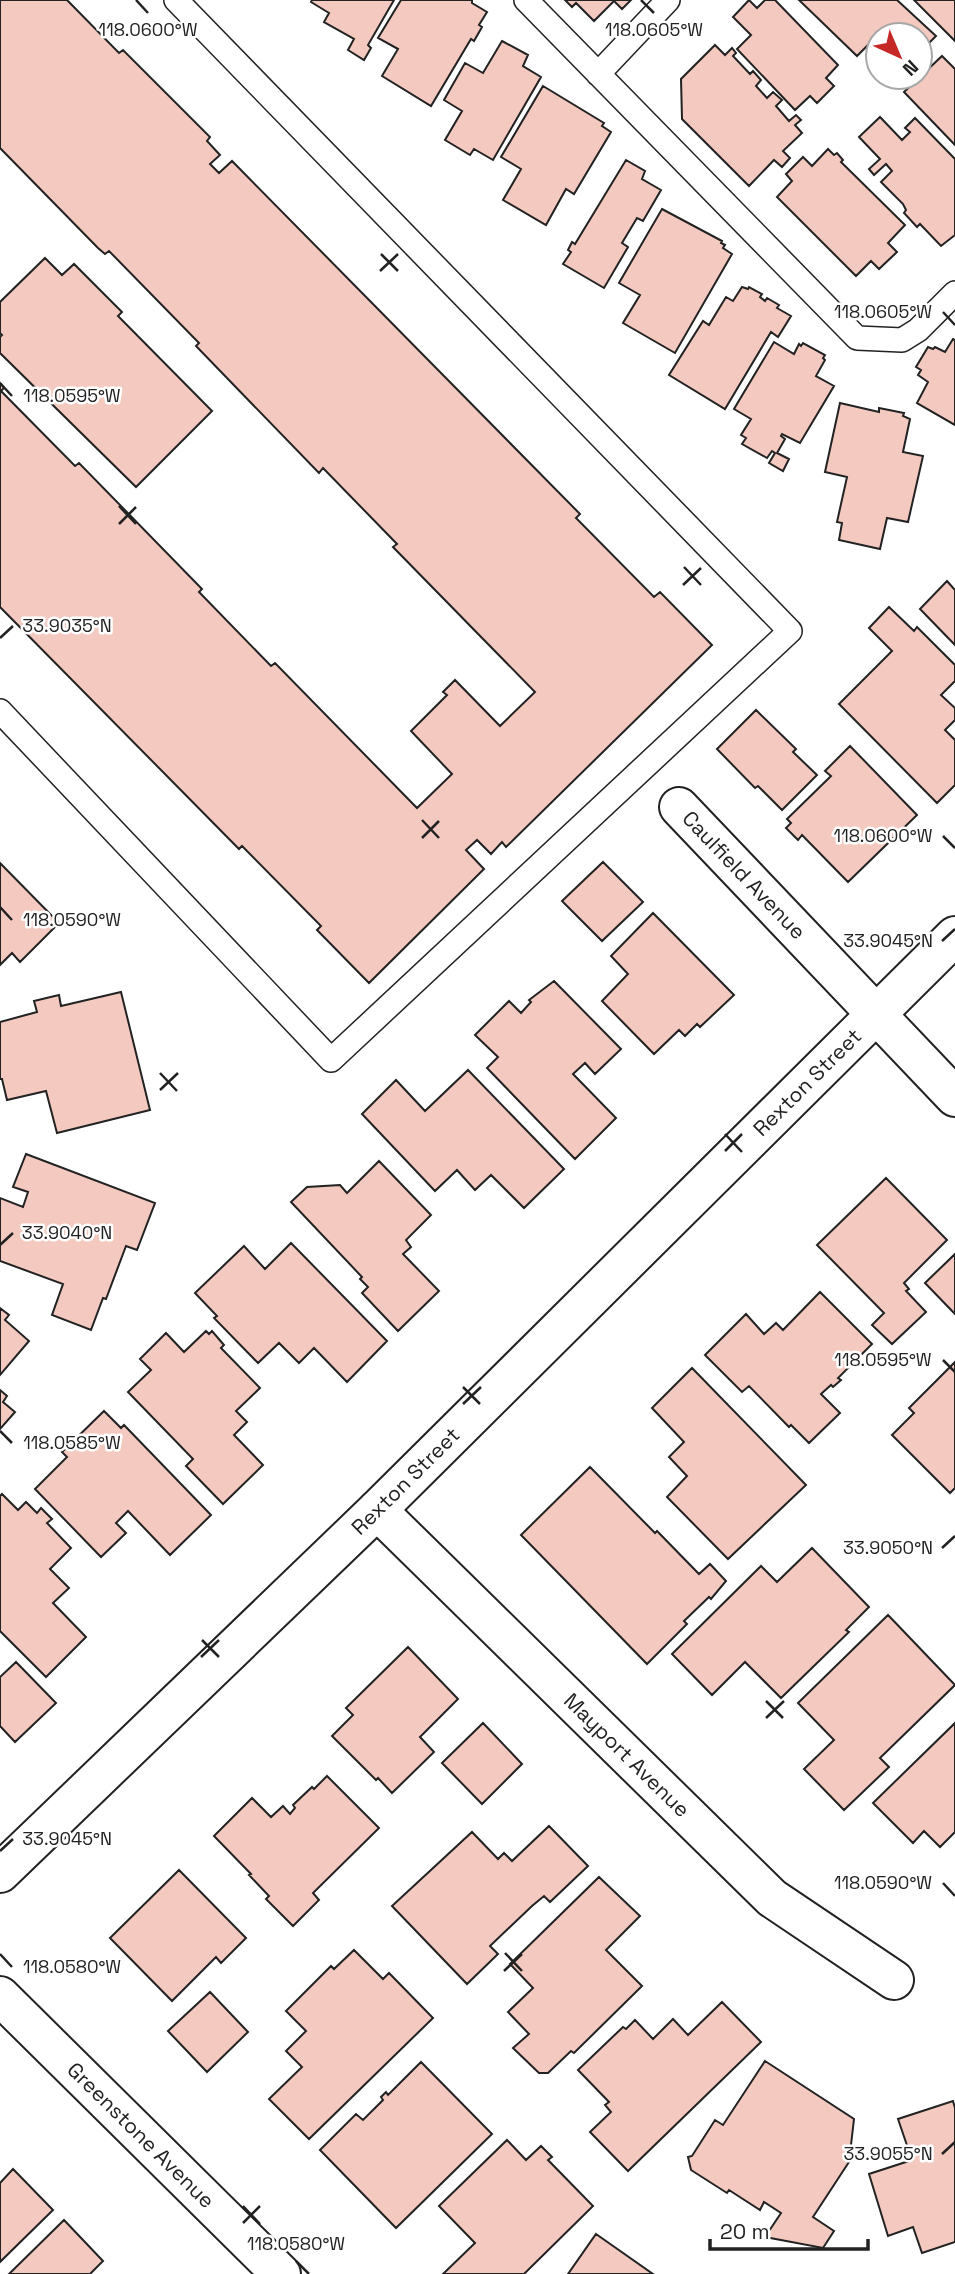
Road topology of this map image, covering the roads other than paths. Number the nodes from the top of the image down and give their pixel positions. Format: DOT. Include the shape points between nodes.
graph roads {
  1 [pos="176,0"];
  2 [pos="526,0"];
  3 [pos="668,0"];
  4 [pos="598,74"];
  5 [pos="955,293"];
  6 [pos="0,711"];
  7 [pos="679,807"];
  8 [pos="955,936"];
  9 [pos="875,1013"];
  10 [pos="955,1097"];
  11 [pos="377,1510"];
  12 [pos="0,1873"];
  13 [pos="894,1980"];
  14 [pos="0,1996"];
  15 [pos="281,2274"];
  1 -- 6 [label="lane" via="790,631 331,1060"];
  2 -- 4 [label="lane"];
  3 -- 4 [label="lane"];
  4 -- 5 [label="lane" via="857,338 902,341"];
  7 -- 9 [label="street, Caulfield Avenue"];
  8 -- 9 [label="street, Rexton Street"];
  9 -- 10 [label="street, Caulfield Avenue"];
  9 -- 11 [label="street, Rexton Street"];
  11 -- 12 [label="street, Rexton Street"];
  11 -- 13 [label="street, Mayport Avenue" via="772,1898"];
  14 -- 15 [label="street, Greenstone Avenue"];
}
